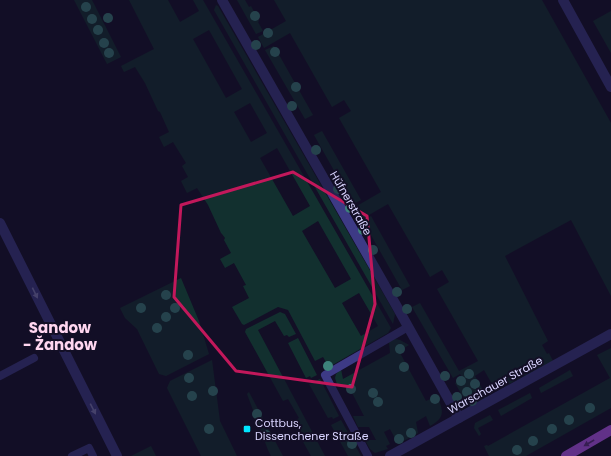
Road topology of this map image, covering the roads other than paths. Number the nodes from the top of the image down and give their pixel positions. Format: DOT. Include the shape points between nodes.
graph roads {
  1 [pos="222,0"];
  2 [pos="563,0"];
  3 [pos="611,87"];
  4 [pos="0,223"];
  5 [pos="408,327"];
  6 [pos="611,334"];
  7 [pos="34,358"];
  8 [pos="0,376"];
  9 [pos="459,418"];
  10 [pos="611,430"];
  11 [pos="72,456"];
  12 [pos="93,456"];
  13 [pos="117,456"];
  14 [pos="368,456"];
  15 [pos="390,456"];
  16 [pos="566,456"];
  1 -- 5 [label="street, Hüfnerstraße"];
  2 -- 3 [label="street"];
  4 -- 13 [label="street, one-way"];
  5 -- 9 [label="street, Hüfnerstraße"];
  5 -- 14 [label="lane" via="325,375"];
  6 -- 9 [label="street, Warschauer Straße"];
  7 -- 8 [label="lane"];
  9 -- 15 [label="street, Warschauer Straße"];
  10 -- 16 [label="main road, one-way"];
  11 -- 12 [label="lane" via="89,448"];
}
